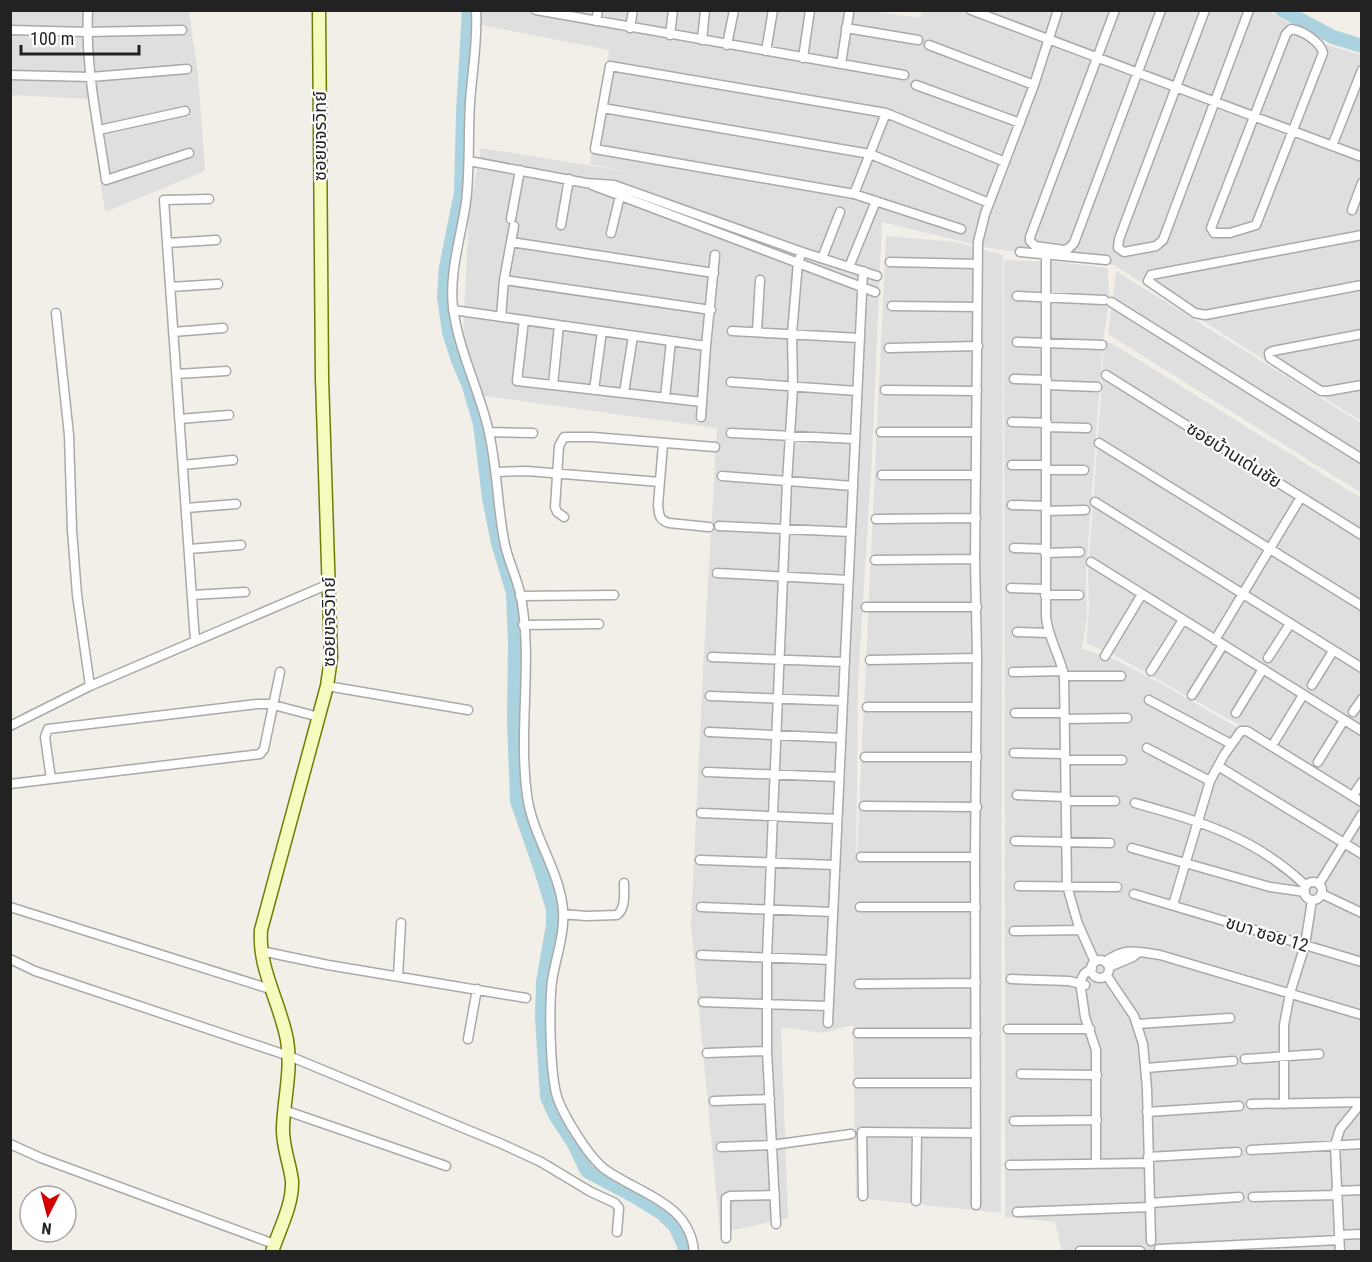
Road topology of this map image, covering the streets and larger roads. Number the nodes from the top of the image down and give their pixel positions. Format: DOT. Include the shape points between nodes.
graph roads {
  1 [pos="88,10"];
  2 [pos="319,10"];
  3 [pos="476,10"];
  4 [pos="536,10"];
  5 [pos="598,10"];
  6 [pos="633,10"];
  7 [pos="673,10"];
  8 [pos="705,10"];
  9 [pos="734,10"];
  10 [pos="772,10"];
  11 [pos="810,10"];
  12 [pos="971,10"];
  13 [pos="1058,10"];
  14 [pos="1115,10"];
  15 [pos="1161,10"];
  16 [pos="1205,10"];
  17 [pos="1250,10"];
  18 [pos="558,12"];
  19 [pos="849,14"];
  20 [pos="596,21"];
  21 [pos="630,28"];
  22 [pos="846,28"];
  23 [pos="10,30"];
  24 [pos="182,30"];
  25 [pos="87,32"];
  26 [pos="670,35"];
  27 [pos="702,40"];
  28 [pos="918,40"];
  29 [pos="1047,40"];
  30 [pos="727,45"];
  31 [pos="929,45"];
  32 [pos="766,51"];
  33 [pos="803,58"];
  34 [pos="1097,58"];
  35 [pos="841,64"];
  36 [pos="187,69"];
  37 [pos="1362,70"];
  38 [pos="1137,73"];
  39 [pos="10,75"];
  40 [pos="904,75"];
  41 [pos="92,77"];
  42 [pos="916,85"];
  43 [pos="1034,85"];
  44 [pos="1176,87"];
  45 [pos="1215,102"];
  46 [pos="603,108"];
  47 [pos="185,111"];
  48 [pos="886,113"];
  49 [pos="1254,117"];
  50 [pos="1020,123"];
  51 [pos="99,130"];
  52 [pos="1293,131"];
  53 [pos="1332,146"];
  54 [pos="189,153"];
  55 [pos="870,154"];
  56 [pos="1362,157"];
  57 [pos="469,161"];
  58 [pos="1005,162"];
  59 [pos="520,170"];
  60 [pos="569,179"];
  61 [pos="586,183"];
  62 [pos="1362,183"];
  63 [pos="854,194"];
  64 [pos="620,196"];
  65 [pos="209,199"];
  66 [pos="876,201"];
  67 [pos="989,203"];
  68 [pos="1352,210"];
  69 [pos="840,212"];
  70 [pos="561,225"];
  71 [pos="961,230"];
  72 [pos="611,233"];
  73 [pos="1362,235"];
  74 [pos="216,240"];
  75 [pos="511,242"];
  76 [pos="167,243"];
  77 [pos="802,252"];
  78 [pos="1020,252"];
  79 [pos="1046,254"];
  80 [pos="715,255"];
  81 [pos="822,258"];
  82 [pos="1106,260"];
  83 [pos="890,261"];
  84 [pos="798,262"];
  85 [pos="977,264"];
  86 [pos="849,267"];
  87 [pos="863,271"];
  88 [pos="714,273"];
  89 [pos="877,276"];
  90 [pos="504,280"];
  91 [pos="760,280"];
  92 [pos="218,284"];
  93 [pos="1362,285"];
  94 [pos="862,286"];
  95 [pos="170,287"];
  96 [pos="874,292"];
  97 [pos="1017,296"];
  98 [pos="1046,297"];
  99 [pos="892,306"];
  100 [pos="977,308"];
  101 [pos="453,310"];
  102 [pos="711,310"];
  103 [pos="56,313"];
  104 [pos="501,317"];
  105 [pos="524,320"];
  106 [pos="560,325"];
  107 [pos="223,328"];
  108 [pos="602,331"];
  109 [pos="732,331"];
  110 [pos="757,331"];
  111 [pos="174,332"];
  112 [pos="792,334"];
  113 [pos="1362,334"];
  114 [pos="633,336"];
  115 [pos="860,338"];
  116 [pos="671,341"];
  117 [pos="1017,342"];
  118 [pos="1046,343"];
  119 [pos="1102,345"];
  120 [pos="705,346"];
  121 [pos="978,346"];
  122 [pos="889,348"];
  123 [pos="226,371"];
  124 [pos="177,375"];
  125 [pos="1106,375"];
  126 [pos="1014,379"];
  127 [pos="731,382"];
  128 [pos="1047,382"];
  129 [pos="553,385"];
  130 [pos="1362,385"];
  131 [pos="1097,387"];
  132 [pos="794,388"];
  133 [pos="594,390"];
  134 [pos="885,390"];
  135 [pos="857,391"];
  136 [pos="977,391"];
  137 [pos="624,393"];
  138 [pos="664,398"];
  139 [pos="702,402"];
  140 [pos="229,415"];
  141 [pos="701,417"];
  142 [pos="180,419"];
  143 [pos="1012,422"];
  144 [pos="1047,425"];
  145 [pos="1087,428"];
  146 [pos="489,432"];
  147 [pos="881,432"];
  148 [pos="976,432"];
  149 [pos="731,433"];
  150 [pos="533,434"];
  151 [pos="791,436"];
  152 [pos="855,439"];
  153 [pos="1100,443"];
  154 [pos="663,444"];
  155 [pos="715,447"];
  156 [pos="1362,459"];
  157 [pos="232,460"];
  158 [pos="183,465"];
  159 [pos="1012,465"];
  160 [pos="1046,467"];
  161 [pos="1084,470"];
  162 [pos="496,472"];
  163 [pos="557,473"];
  164 [pos="882,475"];
  165 [pos="976,475"];
  166 [pos="722,476"];
  167 [pos="660,482"];
  168 [pos="788,482"];
  169 [pos="853,486"];
  170 [pos="1301,497"];
  171 [pos="1095,502"];
  172 [pos="236,504"];
  173 [pos="1012,505"];
  174 [pos="186,508"];
  175 [pos="1046,508"];
  176 [pos="1085,510"];
  177 [pos="564,517"];
  178 [pos="976,518"];
  179 [pos="876,519"];
  180 [pos="719,526"];
  181 [pos="709,527"];
  182 [pos="786,528"];
  183 [pos="851,532"];
  184 [pos="1362,535"];
  185 [pos="241,546"];
  186 [pos="1014,548"];
  187 [pos="189,549"];
  188 [pos="1270,549"];
  189 [pos="1045,551"];
  190 [pos="1080,552"];
  191 [pos="975,559"];
  192 [pos="875,560"];
  193 [pos="1091,562"];
  194 [pos="717,573"];
  195 [pos="784,577"];
  196 [pos="848,580"];
  197 [pos="329,584"];
  198 [pos="1011,588"];
  199 [pos="245,592"];
  200 [pos="1045,592"];
  201 [pos="1142,594"];
  202 [pos="192,595"];
  203 [pos="614,595"];
  204 [pos="1079,595"];
  205 [pos="1242,595"];
  206 [pos="520,597"];
  207 [pos="1362,606"];
  208 [pos="866,607"];
  209 [pos="977,607"];
  210 [pos="1183,620"];
  211 [pos="598,624"];
  212 [pos="1290,624"];
  213 [pos="523,625"];
  214 [pos="1017,632"];
  215 [pos="1048,633"];
  216 [pos="195,641"];
  217 [pos="1219,643"];
  218 [pos="1333,651"];
  219 [pos="1105,656"];
  220 [pos="712,657"];
  221 [pos="977,658"];
  222 [pos="1268,658"];
  223 [pos="780,660"];
  224 [pos="870,660"];
  225 [pos="844,662"];
  226 [pos="1362,668"];
  227 [pos="1263,669"];
  228 [pos="1151,671"];
  229 [pos="280,672"];
  230 [pos="1013,672"];
  231 [pos="1063,674"];
  232 [pos="1121,676"];
  233 [pos="1312,685"];
  234 [pos="90,686"];
  235 [pos="327,686"];
  236 [pos="1192,695"];
  237 [pos="1304,695"];
  238 [pos="710,696"];
  239 [pos="778,698"];
  240 [pos="1362,699"];
  241 [pos="1149,700"];
  242 [pos="843,701"];
  243 [pos="274,705"];
  244 [pos="867,707"];
  245 [pos="976,707"];
  246 [pos="468,710"];
  247 [pos="1353,712"];
  248 [pos="1015,713"];
  249 [pos="1236,713"];
  250 [pos="1064,716"];
  251 [pos="319,717"];
  252 [pos="1127,718"];
  253 [pos="1344,720"];
  254 [pos="10,726"];
  255 [pos="1362,731"];
  256 [pos="709,732"];
  257 [pos="777,736"];
  258 [pos="841,738"];
  259 [pos="1275,741"];
  260 [pos="1231,744"];
  261 [pos="1147,748"];
  262 [pos="1014,753"];
  263 [pos="977,757"];
  264 [pos="1065,757"];
  265 [pos="865,758"];
  266 [pos="1122,760"];
  267 [pos="1318,762"];
  268 [pos="1218,766"];
  269 [pos="707,772"];
  270 [pos="775,773"];
  271 [pos="839,777"];
  272 [pos="51,779"];
  273 [pos="1209,781"];
  274 [pos="1362,782"];
  275 [pos="10,784"];
  276 [pos="1356,791"];
  277 [pos="1017,795"];
  278 [pos="1066,799"];
  279 [pos="1115,801"];
  280 [pos="1362,802"];
  281 [pos="1136,803"];
  282 [pos="864,806"];
  283 [pos="977,807"];
  284 [pos="701,813"];
  285 [pos="1362,814"];
  286 [pos="773,816"];
  287 [pos="837,819"];
  288 [pos="1198,820"];
  289 [pos="1015,841"];
  290 [pos="1065,842"];
  291 [pos="1110,843"];
  292 [pos="1344,843"];
  293 [pos="1132,848"];
  294 [pos="1362,854"];
  295 [pos="861,857"];
  296 [pos="975,857"];
  297 [pos="700,860"];
  298 [pos="1185,862"];
  299 [pos="772,863"];
  300 [pos="835,865"];
  301 [pos="624,883"];
  302 [pos="1319,884"];
  303 [pos="1019,886"];
  304 [pos="1067,886"];
  305 [pos="1117,887"];
  306 [pos="1306,889"];
  307 [pos="1134,894"];
  308 [pos="1322,894"];
  309 [pos="1312,900"];
  310 [pos="1173,905"];
  311 [pos="10,907"];
  312 [pos="701,907"];
  313 [pos="860,907"];
  314 [pos="976,907"];
  315 [pos="770,910"];
  316 [pos="833,912"];
  317 [pos="1362,913"];
  318 [pos="563,914"];
  319 [pos="401,923"];
  320 [pos="1080,930"];
  321 [pos="1014,931"];
  322 [pos="1305,945"];
  323 [pos="261,951"];
  324 [pos="701,955"];
  325 [pos="767,957"];
  326 [pos="10,959"];
  327 [pos="831,960"];
  328 [pos="1362,962"];
  329 [pos="1094,968"];
  330 [pos="1107,968"];
  331 [pos="398,976"];
  332 [pos="1011,979"];
  333 [pos="976,983"];
  334 [pos="859,984"];
  335 [pos="1082,986"];
  336 [pos="270,989"];
  337 [pos="477,989"];
  338 [pos="1290,993"];
  339 [pos="526,998"];
  340 [pos="704,1002"];
  341 [pos="767,1004"];
  342 [pos="828,1006"];
  343 [pos="1362,1015"];
  344 [pos="1230,1018"];
  345 [pos="828,1023"];
  346 [pos="1137,1023"];
  347 [pos="1008,1029"];
  348 [pos="1090,1029"];
  349 [pos="858,1033"];
  350 [pos="976,1033"];
  351 [pos="468,1039"];
  352 [pos="767,1051"];
  353 [pos="707,1053"];
  354 [pos="1319,1054"];
  355 [pos="289,1056"];
  356 [pos="1283,1057"];
  357 [pos="1245,1059"];
  358 [pos="1233,1061"];
  359 [pos="1146,1068"];
  360 [pos="1021,1074"];
  361 [pos="1097,1075"];
  362 [pos="858,1083"];
  363 [pos="976,1083"];
  364 [pos="770,1099"];
  365 [pos="714,1101"];
  366 [pos="1251,1104"];
  367 [pos="1284,1104"];
  368 [pos="1239,1106"];
  369 [pos="284,1110"];
  370 [pos="1147,1112"];
  371 [pos="1097,1120"];
  372 [pos="1014,1121"];
  373 [pos="917,1133"];
  374 [pos="975,1133"];
  375 [pos="851,1134"];
  376 [pos="10,1144"];
  377 [pos="1362,1144"];
  378 [pos="772,1145"];
  379 [pos="1335,1145"];
  380 [pos="721,1147"];
  381 [pos="1251,1150"];
  382 [pos="1238,1152"];
  383 [pos="1148,1160"];
  384 [pos="1096,1164"];
  385 [pos="1010,1165"];
  386 [pos="446,1166"];
  387 [pos="1362,1190"];
  388 [pos="1337,1193"];
  389 [pos="775,1195"];
  390 [pos="863,1196"];
  391 [pos="1239,1197"];
  392 [pos="1253,1197"];
  393 [pos="916,1201"];
  394 [pos="976,1205"];
  395 [pos="1150,1205"];
  396 [pos="1017,1212"];
  397 [pos="776,1224"];
  398 [pos="617,1232"];
  399 [pos="1362,1234"];
  400 [pos="726,1238"];
  401 [pos="1339,1238"];
  402 [pos="1151,1240"];
  403 [pos="273,1248"];
  404 [pos="1159,1250"];
  405 [pos="694,1251"];
  406 [pos="1080,1251"];
  407 [pos="1140,1251"];
  408 [pos="1340,1251"];
  1 -- 25 [label="street"];
  2 -- 197 [label="street, ซอยขจรวิทย์" via="322,378"];
  3 -- 57 [label="street"];
  4 -- 18 [label="street"];
  5 -- 20 [label="street"];
  6 -- 21 [label="street"];
  7 -- 26 [label="street"];
  8 -- 27 [label="street"];
  9 -- 30 [label="street"];
  10 -- 32 [label="street"];
  11 -- 33 [label="street"];
  12 -- 29 [label="street"];
  13 -- 29 [label="street"];
  14 -- 34 [label="street"];
  15 -- 38 [label="street"];
  16 -- 44 [label="street"];
  17 -- 45 [label="street"];
  18 -- 20 [label="street"];
  19 -- 22 [label="street"];
  20 -- 21 [label="street"];
  21 -- 26 [label="street"];
  22 -- 28 [label="street"];
  22 -- 35 [label="street"];
  23 -- 25 [label="street"];
  24 -- 25 [label="street"];
  25 -- 41 [label="street"];
  26 -- 27 [label="street"];
  27 -- 30 [label="street"];
  29 -- 34 [label="street"];
  29 -- 43 [label="street"];
  30 -- 32 [label="street"];
  31 -- 43 [label="street"];
  32 -- 33 [label="street"];
  33 -- 35 [label="street"];
  34 -- 38 [label="street"];
  34 -- 38 [label="street" via="1030,237 1035,246 1064,250 1074,243"];
  35 -- 40 [label="street"];
  36 -- 41 [label="street"];
  37 -- 53 [label="street"];
  38 -- 44 [label="street"];
  39 -- 41 [label="street"];
  41 -- 51 [label="street"];
  42 -- 50 [label="street"];
  43 -- 50 [label="street"];
  44 -- 45 [label="street"];
  44 -- 45 [label="street" via="1119,238 1118,248 1124,252 1156,246 1163,240"];
  45 -- 49 [label="street"];
  46 -- 48 [label="street" via="610,66"];
  46 -- 55 [label="street"];
  46 -- 63 [label="street" via="595,149"];
  47 -- 51 [label="street"];
  48 -- 55 [label="street"];
  48 -- 58 [label="street"];
  49 -- 52 [label="street"];
  49 -- 52 [label="street" via="1286,34 1296,30 1321,46 1323,53"];
  49 -- 52 [label="street" via="1211,228 1214,233 1256,225"];
  50 -- 58 [label="street"];
  51 -- 54 [label="street" via="105,180"];
  52 -- 53 [label="street"];
  53 -- 56 [label="street"];
  55 -- 63 [label="street"];
  55 -- 67 [label="street"];
  57 -- 59 [label="street"];
  57 -- 101 [label="street" via="466,204 454,261"];
  58 -- 67 [label="street"];
  59 -- 60 [label="street"];
  59 -- 75 [label="street"];
  60 -- 61 [label="street"];
  60 -- 70 [label="street"];
  61 -- 64 [label="street"];
  61 -- 77 [label="street" via="614,185"];
  62 -- 68 [label="street"];
  63 -- 66 [label="street"];
  64 -- 72 [label="street"];
  64 -- 84 [label="street"];
  65 -- 76 [label="street" via="164,200"];
  66 -- 71 [label="street"];
  66 -- 86 [label="street"];
  67 -- 85 [label="street" via="980,230"];
  69 -- 81 [label="street"];
  73 -- 93 [label="street" via="1151,275 1148,282 1195,313 1205,315"];
  74 -- 76 [label="street"];
  75 -- 88 [label="street"];
  75 -- 90 [label="street"];
  76 -- 95 [label="street"];
  77 -- 81 [label="street"];
  77 -- 84 [label="street"];
  78 -- 79 [label="street"];
  79 -- 82 [label="street"];
  79 -- 98 [label="street"];
  80 -- 88 [label="street"];
  81 -- 86 [label="street"];
  83 -- 85 [label="street"];
  84 -- 94 [label="street"];
  84 -- 112 [label="street"];
  85 -- 100 [label="street"];
  86 -- 87 [label="street"];
  87 -- 89 [label="street"];
  87 -- 94 [label="street"];
  88 -- 102 [label="street"];
  90 -- 102 [label="street"];
  90 -- 104 [label="street"];
  91 -- 110 [label="street"];
  92 -- 95 [label="street"];
  94 -- 96 [label="street"];
  94 -- 115 [label="street"];
  95 -- 111 [label="street"];
  97 -- 98 [label="street"];
  98 -- 118 [label="street"];
  98 -- 156 [label="street" via="1107,301"];
  99 -- 100 [label="street"];
  100 -- 121 [label="street"];
  101 -- 104 [label="street"];
  101 -- 146 [label="street"];
  102 -- 120 [label="street"];
  103 -- 234 [label="street" via="69,435 77,595"];
  104 -- 105 [label="street"];
  105 -- 106 [label="street"];
  105 -- 129 [label="street" via="517,381"];
  106 -- 108 [label="street"];
  106 -- 129 [label="street"];
  107 -- 111 [label="street"];
  108 -- 114 [label="street"];
  108 -- 133 [label="street"];
  109 -- 110 [label="street"];
  110 -- 112 [label="street"];
  111 -- 124 [label="street"];
  112 -- 115 [label="street"];
  112 -- 132 [label="street"];
  113 -- 130 [label="street" via="1269,354 1321,391"];
  114 -- 116 [label="street"];
  114 -- 137 [label="street"];
  115 -- 135 [label="street"];
  116 -- 120 [label="street"];
  116 -- 138 [label="street"];
  117 -- 118 [label="street"];
  118 -- 119 [label="street"];
  118 -- 128 [label="street"];
  120 -- 139 [label="street"];
  121 -- 122 [label="street"];
  121 -- 136 [label="street"];
  123 -- 124 [label="street"];
  124 -- 142 [label="street"];
  125 -- 170 [label="street, ซอยบ้านเด่นชัย"];
  126 -- 128 [label="street"];
  127 -- 132 [label="street"];
  128 -- 131 [label="street"];
  128 -- 144 [label="street"];
  129 -- 133 [label="street"];
  132 -- 135 [label="street"];
  132 -- 151 [label="street"];
  133 -- 137 [label="street"];
  134 -- 136 [label="street"];
  135 -- 152 [label="street"];
  136 -- 148 [label="street"];
  137 -- 138 [label="street"];
  138 -- 139 [label="street"];
  139 -- 141 [label="street"];
  140 -- 142 [label="street"];
  142 -- 158 [label="street"];
  143 -- 144 [label="street"];
  144 -- 145 [label="street"];
  144 -- 160 [label="street"];
  146 -- 150 [label="street"];
  146 -- 162 [label="street"];
  147 -- 148 [label="street"];
  148 -- 165 [label="street"];
  149 -- 151 [label="street"];
  151 -- 152 [label="street"];
  151 -- 168 [label="street"];
  152 -- 169 [label="street"];
  153 -- 188 [label="street"];
  154 -- 155 [label="street"];
  154 -- 163 [label="street" via="564,437 559,446"];
  154 -- 167 [label="street"];
  157 -- 158 [label="street"];
  158 -- 174 [label="street"];
  159 -- 160 [label="street"];
  160 -- 161 [label="street"];
  160 -- 175 [label="street"];
  162 -- 163 [label="street"];
  162 -- 206 [label="street" via="504,543"];
  163 -- 167 [label="street"];
  163 -- 177 [label="street" via="555,507"];
  164 -- 165 [label="street"];
  165 -- 178 [label="street"];
  166 -- 168 [label="street"];
  167 -- 181 [label="street" via="659,516 664,521"];
  168 -- 169 [label="street"];
  168 -- 182 [label="street"];
  169 -- 183 [label="street"];
  170 -- 184 [label="street, ซอยบ้านเด่นชัย"];
  170 -- 188 [label="street"];
  171 -- 205 [label="street"];
  172 -- 174 [label="street"];
  173 -- 175 [label="street"];
  174 -- 187 [label="street"];
  175 -- 176 [label="street"];
  175 -- 189 [label="street"];
  178 -- 179 [label="street"];
  178 -- 191 [label="street"];
  180 -- 182 [label="street"];
  182 -- 183 [label="street"];
  182 -- 195 [label="street"];
  183 -- 196 [label="street"];
  185 -- 187 [label="street"];
  186 -- 189 [label="street"];
  187 -- 202 [label="street"];
  188 -- 205 [label="street"];
  188 -- 207 [label="street"];
  189 -- 190 [label="street"];
  189 -- 200 [label="street"];
  191 -- 192 [label="street"];
  191 -- 209 [label="street"];
  193 -- 201 [label="street"];
  194 -- 195 [label="street"];
  195 -- 196 [label="street"];
  195 -- 223 [label="street"];
  196 -- 225 [label="street"];
  197 -- 216 [label="street"];
  197 -- 235 [label="street, ซอยขจรวิทย์" via="331,657"];
  198 -- 200 [label="street"];
  199 -- 202 [label="street"];
  200 -- 204 [label="street"];
  200 -- 215 [label="street"];
  201 -- 210 [label="street"];
  201 -- 219 [label="street"];
  202 -- 216 [label="street"];
  203 -- 206 [label="street"];
  205 -- 212 [label="street"];
  205 -- 217 [label="street"];
  206 -- 213 [label="street"];
  208 -- 209 [label="street"];
  209 -- 221 [label="street"];
  210 -- 217 [label="street"];
  210 -- 228 [label="street"];
  211 -- 213 [label="street"];
  212 -- 218 [label="street"];
  212 -- 222 [label="street"];
  213 -- 318 [label="street" via="527,796 561,896"];
  214 -- 215 [label="street"];
  215 -- 231 [label="street"];
  216 -- 234 [label="street"];
  217 -- 227 [label="street"];
  217 -- 236 [label="street"];
  218 -- 226 [label="street"];
  218 -- 233 [label="street"];
  220 -- 223 [label="street"];
  221 -- 224 [label="street"];
  221 -- 245 [label="street"];
  223 -- 225 [label="street"];
  223 -- 239 [label="street"];
  225 -- 242 [label="street"];
  227 -- 237 [label="street"];
  227 -- 249 [label="street"];
  229 -- 243 [label="street"];
  230 -- 231 [label="street"];
  231 -- 232 [label="street"];
  231 -- 250 [label="street"];
  234 -- 254 [label="street"];
  235 -- 246 [label="street"];
  235 -- 251 [label="street, ซอยขจรวิทย์"];
  237 -- 253 [label="street"];
  237 -- 259 [label="street"];
  238 -- 239 [label="street"];
  239 -- 242 [label="street"];
  239 -- 257 [label="street"];
  240 -- 247 [label="street"];
  241 -- 260 [label="street"];
  242 -- 258 [label="street"];
  243 -- 251 [label="street"];
  243 -- 272 [label="street" via="260,754"];
  243 -- 272 [label="street" via="48,729 45,737"];
  244 -- 245 [label="street"];
  245 -- 263 [label="street"];
  248 -- 250 [label="street"];
  250 -- 252 [label="street"];
  250 -- 264 [label="street"];
  251 -- 323 [label="street, ซอยขจรวิทย์" via="264,917"];
  253 -- 255 [label="street"];
  253 -- 267 [label="street"];
  256 -- 257 [label="street"];
  257 -- 258 [label="street"];
  257 -- 270 [label="street"];
  258 -- 271 [label="street"];
  260 -- 268 [label="street"];
  260 -- 280 [label="street" via="1240,732 1247,731"];
  261 -- 273 [label="street"];
  262 -- 264 [label="street"];
  263 -- 265 [label="street"];
  263 -- 283 [label="street"];
  264 -- 266 [label="street"];
  264 -- 278 [label="street"];
  268 -- 273 [label="street"];
  268 -- 292 [label="street"];
  269 -- 270 [label="street"];
  270 -- 271 [label="street"];
  270 -- 286 [label="street"];
  271 -- 287 [label="street"];
  272 -- 275 [label="street"];
  273 -- 288 [label="street"];
  274 -- 276 [label="street"];
  277 -- 278 [label="street"];
  278 -- 279 [label="street"];
  278 -- 290 [label="street"];
  281 -- 288 [label="street"];
  282 -- 283 [label="street"];
  283 -- 296 [label="street"];
  284 -- 286 [label="street"];
  285 -- 292 [label="street"];
  286 -- 287 [label="street"];
  286 -- 299 [label="street"];
  287 -- 300 [label="street"];
  288 -- 298 [label="street"];
  288 -- 306 [label="street" via="1275,860"];
  289 -- 290 [label="street"];
  290 -- 291 [label="street"];
  290 -- 304 [label="street"];
  292 -- 294 [label="street"];
  292 -- 302 [label="street"];
  293 -- 298 [label="street"];
  295 -- 296 [label="street"];
  296 -- 314 [label="street"];
  297 -- 299 [label="street"];
  298 -- 306 [label="street" via="1270,887"];
  298 -- 310 [label="street"];
  299 -- 300 [label="street"];
  299 -- 315 [label="street"];
  300 -- 316 [label="street"];
  301 -- 318 [label="street" via="623,907 617,915"];
  302 -- 306 [label="street" via="1312,883"];
  302 -- 308 [label="street"];
  303 -- 304 [label="street"];
  304 -- 305 [label="street"];
  304 -- 320 [label="street"];
  306 -- 309 [label="street" via="1306,896"];
  307 -- 310 [label="street, ชบา ซอย 12"];
  308 -- 309 [label="street"];
  308 -- 317 [label="street"];
  309 -- 322 [label="street"];
  310 -- 322 [label="street, ชบา ซอย 12"];
  311 -- 336 [label="street"];
  312 -- 315 [label="street"];
  313 -- 314 [label="street"];
  314 -- 333 [label="street"];
  315 -- 316 [label="street"];
  315 -- 325 [label="street"];
  316 -- 327 [label="street"];
  318 -- 405 [label="street" via="551,993 552,1061 560,1104 597,1163 671,1208 687,1227"];
  319 -- 331 [label="street"];
  320 -- 321 [label="street"];
  320 -- 329 [label="street"];
  322 -- 328 [label="street, ชบา ซอย 12"];
  322 -- 338 [label="street"];
  323 -- 331 [label="street"];
  323 -- 336 [label="street, ซอยขจรวิทย์"];
  324 -- 325 [label="street"];
  325 -- 327 [label="street"];
  325 -- 341 [label="street"];
  326 -- 355 [label="street" via="35,971"];
  327 -- 342 [label="street"];
  329 -- 330 [label="street"];
  329 -- 330 [label="street" via="1100,978"];
  329 -- 335 [label="street"];
  330 -- 338 [label="street" via="1124,951 1139,952"];
  330 -- 346 [label="street"];
  331 -- 337 [label="street"];
  332 -- 335 [label="street"];
  333 -- 334 [label="street"];
  333 -- 350 [label="street"];
  335 -- 348 [label="street"];
  336 -- 355 [label="street, ซอยขจรวิทย์" via="284,1025"];
  337 -- 339 [label="street"];
  337 -- 351 [label="street"];
  338 -- 343 [label="street"];
  338 -- 356 [label="street"];
  340 -- 341 [label="street"];
  341 -- 342 [label="street"];
  341 -- 352 [label="street"];
  342 -- 345 [label="street"];
  344 -- 346 [label="street"];
  346 -- 359 [label="street"];
  347 -- 348 [label="street"];
  348 -- 361 [label="street" via="1096,1045"];
  349 -- 350 [label="street"];
  350 -- 363 [label="street"];
  352 -- 353 [label="street"];
  352 -- 364 [label="street"];
  354 -- 356 [label="street"];
  355 -- 369 [label="street, ซอยขจรวิทย์"];
  355 -- 398 [label="street" via="550,1167 615,1203 619,1208"];
  356 -- 357 [label="street"];
  356 -- 367 [label="street"];
  358 -- 359 [label="street"];
  359 -- 370 [label="street"];
  360 -- 361 [label="street"];
  361 -- 371 [label="street"];
  362 -- 363 [label="street"];
  363 -- 374 [label="street"];
  364 -- 365 [label="street"];
  364 -- 378 [label="street"];
  366 -- 367 [label="street"];
  367 -- 379 [label="street" via="1362,1102 1340,1129"];
  368 -- 370 [label="street"];
  369 -- 386 [label="street"];
  369 -- 403 [label="street, ซอยขจรวิทย์" via="283,1132 292,1193"];
  370 -- 383 [label="street"];
  371 -- 372 [label="street"];
  371 -- 384 [label="street"];
  373 -- 374 [label="street"];
  373 -- 390 [label="street" via="862,1132"];
  373 -- 393 [label="street"];
  374 -- 394 [label="street"];
  375 -- 378 [label="street"];
  376 -- 403 [label="street"];
  377 -- 379 [label="street"];
  378 -- 380 [label="street"];
  378 -- 389 [label="street"];
  379 -- 381 [label="street"];
  379 -- 388 [label="street"];
  382 -- 383 [label="street"];
  383 -- 384 [label="street"];
  383 -- 395 [label="street"];
  384 -- 385 [label="street"];
  387 -- 388 [label="street"];
  388 -- 392 [label="street"];
  388 -- 401 [label="street"];
  389 -- 397 [label="street"];
  389 -- 400 [label="street" via="726,1198"];
  391 -- 395 [label="street"];
  395 -- 396 [label="street"];
  395 -- 402 [label="street"];
  399 -- 401 [label="street"];
  401 -- 404 [label="street"];
  401 -- 408 [label="street"];
  402 -- 404 [label="street"];
  402 -- 407 [label="street" via="1143,1243"];
  406 -- 407 [label="street"];
}
